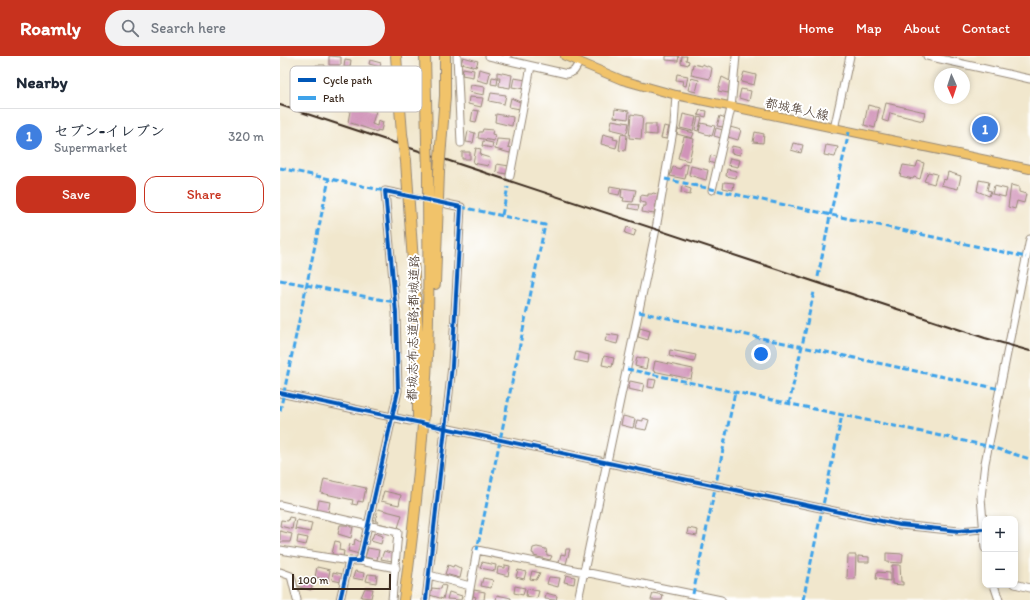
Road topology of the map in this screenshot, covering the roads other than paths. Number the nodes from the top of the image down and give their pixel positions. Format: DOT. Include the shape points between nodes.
graph roads {
  1 [pos="396,56"];
  2 [pos="424,56"];
  3 [pos="444,56"];
  4 [pos="457,56"];
  5 [pos="489,56"];
  6 [pos="565,56"];
  7 [pos="736,56"];
  8 [pos="850,56"];
  9 [pos="927,56"];
  10 [pos="507,58"];
  11 [pos="579,63"];
  12 [pos="397,66"];
  13 [pos="531,66"];
  14 [pos="1030,79"];
  15 [pos="676,95"];
  16 [pos="731,108"];
  17 [pos="400,112"];
  18 [pos="834,129"];
  19 [pos="461,143"];
  20 [pos="1030,169"];
  21 [pos="510,176"];
  22 [pos="712,190"];
  23 [pos="400,194"];
  24 [pos="447,204"];
  25 [pos="1030,239"];
  26 [pos="427,300"];
  27 [pos="280,393"];
  28 [pos="392,417"];
  29 [pos="410,421"];
  30 [pos="443,428"];
  31 [pos="607,463"];
  32 [pos="420,472"];
  33 [pos="280,505"];
  34 [pos="982,516"];
  35 [pos="368,524"];
  36 [pos="982,529"];
  37 [pos="280,550"];
  38 [pos="349,561"];
  39 [pos="360,561"];
  40 [pos="396,568"];
  41 [pos="280,572"];
  42 [pos="584,572"];
  43 [pos="429,575"];
  44 [pos="1018,585"];
  45 [pos="470,586"];
  46 [pos="995,588"];
  47 [pos="1030,588"];
  48 [pos="298,600"];
  49 [pos="340,600"];
  50 [pos="392,600"];
  51 [pos="404,600"];
  52 [pos="426,600"];
  53 [pos="468,600"];
  54 [pos="578,600"];
  55 [pos="721,600"];
  56 [pos="999,600"];
  1 -- 12 [label="highway, bridge"];
  2 -- 26 [label="highway, 都城志布志道路;都城道路, bridge" via="428,169"];
  3 -- 26 [label="highway, bridge" via="445,96 434,287"];
  4 -- 19 [label="street"];
  5 -- 10 [label="street"];
  6 -- 11 [label="main road, 都城隼人線"];
  7 -- 16 [label="street"];
  8 -- 18 [label="street"];
  9 -- 14 [label="street"];
  10 -- 13 [label="street"];
  11 -- 13 [label="street" via="567,74"];
  11 -- 15 [label="main road, 都城隼人線" via="622,80"];
  13 -- 21 [label="street"];
  15 -- 16 [label="main road, 都城隼人線"];
  15 -- 31 [label="street" via="674,125 656,229"];
  16 -- 18 [label="main road, 都城隼人線"];
  16 -- 22 [label="street"];
  17 -- 32 [label="highway, bridge" via="418,334"];
  18 -- 20 [label="main road, 都城隼人線"];
  23 -- 28 [label="street" via="384,191 396,313 398,391"];
  24 -- 30 [label="street" via="461,207 452,366"];
  25 -- 34 [label="street" via="985,463"];
  26 -- 32 [label="highway, 都城志布志道路;都城道路"];
  27 -- 28 [label="street"];
  28 -- 29 [label="street"];
  28 -- 35 [label="street"];
  30 -- 31 [label="street"];
  30 -- 43 [label="street"];
  31 -- 36 [label="street" via="900,525 959,531"];
  31 -- 42 [label="street"];
  32 -- 51 [label="highway, 都城志布志道路;都城道路"];
  33 -- 35 [label="street"];
  35 -- 39 [label="street"];
  35 -- 40 [label="street" via="398,532"];
  37 -- 38 [label="street"];
  38 -- 39 [label="street"];
  38 -- 49 [label="street"];
  39 -- 40 [label="street"];
  40 -- 50 [label="street"];
  41 -- 48 [label="street" via="291,576"];
  42 -- 45 [label="street" via="477,550"];
  42 -- 54 [label="street"];
  42 -- 55 [label="street"];
  43 -- 45 [label="street"];
  43 -- 52 [label="street"];
  44 -- 47 [label="street"];
  45 -- 53 [label="street"];
  46 -- 56 [label="street"];
}
